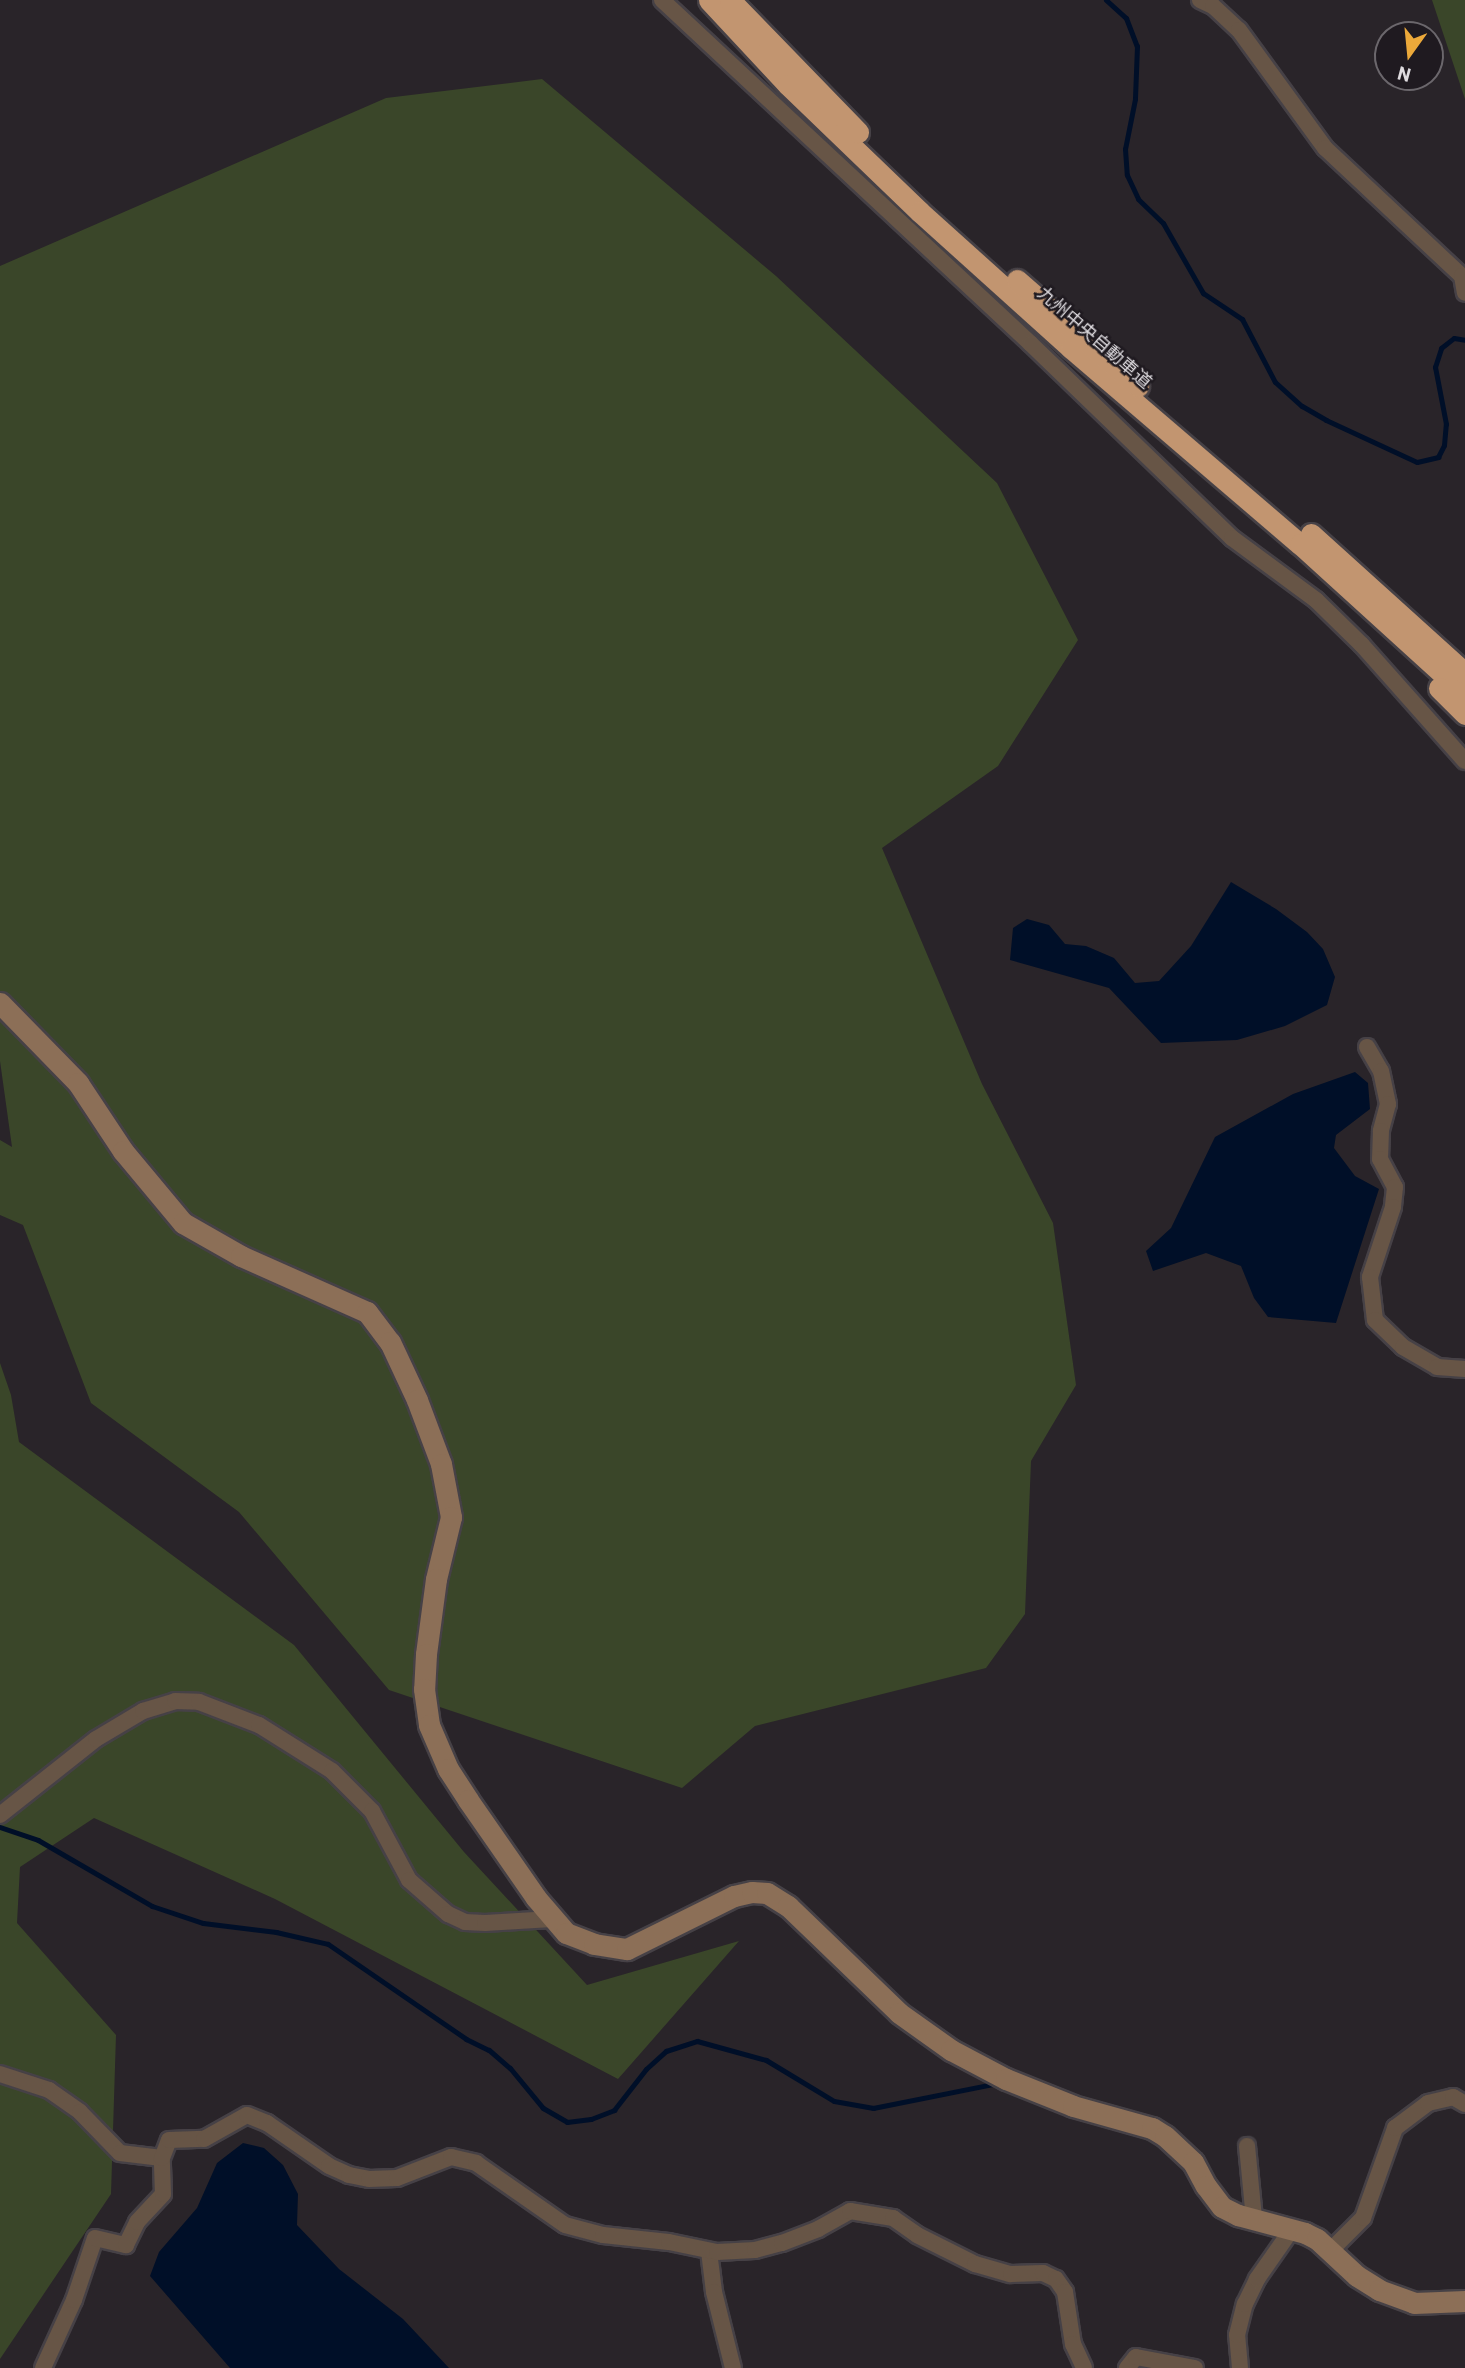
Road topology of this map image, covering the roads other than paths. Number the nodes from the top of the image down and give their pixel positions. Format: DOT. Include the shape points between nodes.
graph roads {
  1 [pos="662,0"];
  2 [pos="709,0"];
  3 [pos="730,0"];
  4 [pos="1200,0"];
  5 [pos="1465,293"];
  6 [pos="1300,544"];
  7 [pos="1465,673"];
  8 [pos="1465,694"];
  9 [pos="1465,714"];
  10 [pos="1465,761"];
  11 [pos="0,1003"];
  12 [pos="1367,1047"];
  13 [pos="1465,1368"];
  14 [pos="0,1815"];
  15 [pos="552,1920"];
  16 [pos="0,2074"];
  17 [pos="1465,2104"];
  18 [pos="1247,2146"];
  19 [pos="162,2158"];
  20 [pos="1254,2219"];
  21 [pos="1292,2229"];
  22 [pos="1330,2250"];
  23 [pos="709,2251"];
  24 [pos="1465,2301"];
  25 [pos="43,2368"];
  26 [pos="733,2368"];
  27 [pos="1084,2368"];
  28 [pos="1127,2368"];
  29 [pos="1195,2368"];
  30 [pos="1240,2368"];
  1 -- 10 [label="street" via="1232,538 1316,600"];
  2 -- 6 [label="highway, 九州中央自動車道" via="788,85 920,212"];
  3 -- 7 [label="highway, 九州中央自動車道" via="927,199"];
  4 -- 5 [label="street" via="1239,30 1325,148 1462,275"];
  6 -- 8 [label="highway, 九州中央自動車道"];
  6 -- 9 [label="highway"];
  11 -- 15 [label="street" via="78,1083 123,1151 183,1223 241,1256 367,1312 390,1342 441,1464 451,1517 425,1662 429,1725 448,1769"];
  12 -- 13 [label="street" via="1381,1071 1388,1104 1380,1159 1395,1187 1370,1277 1375,1320 1403,1347 1437,1367"];
  14 -- 15 [label="street" via="96,1739 143,1711 175,1701 200,1702 259,1725 332,1771 372,1811 409,1880 448,1914 465,1922"];
  15 -- 20 [label="street" via="581,1939 627,1949 734,1896 752,1892 779,1898 899,2013 951,2050 1062,2102 1165,2136 1193,2162 1214,2200 1228,2211"];
  16 -- 19 [label="street" via="48,2090 80,2112 120,2153"];
  17 -- 22 [label="street" via="1453,2097 1428,2103 1395,2129 1363,2218"];
  18 -- 20 [label="street"];
  19 -- 23 [label="street" via="169,2140 204,2139 247,2115 349,2175 397,2178 440,2159 463,2159 488,2168 565,2225"];
  19 -- 25 [label="street" via="163,2193 136,2222 126,2245 95,2238 74,2300"];
  20 -- 21 [label="street"];
  21 -- 22 [label="street"];
  21 -- 30 [label="street" via="1245,2304 1237,2335"];
  22 -- 24 [label="street" via="1357,2276 1395,2298 1414,2303"];
  23 -- 26 [label="street"];
  23 -- 27 [label="street" via="755,2250 782,2243 850,2211 892,2218 975,2264 1011,2274 1043,2273 1056,2279 1065,2292 1073,2344"];
  28 -- 29 [label="street" via="1136,2357"];
}
